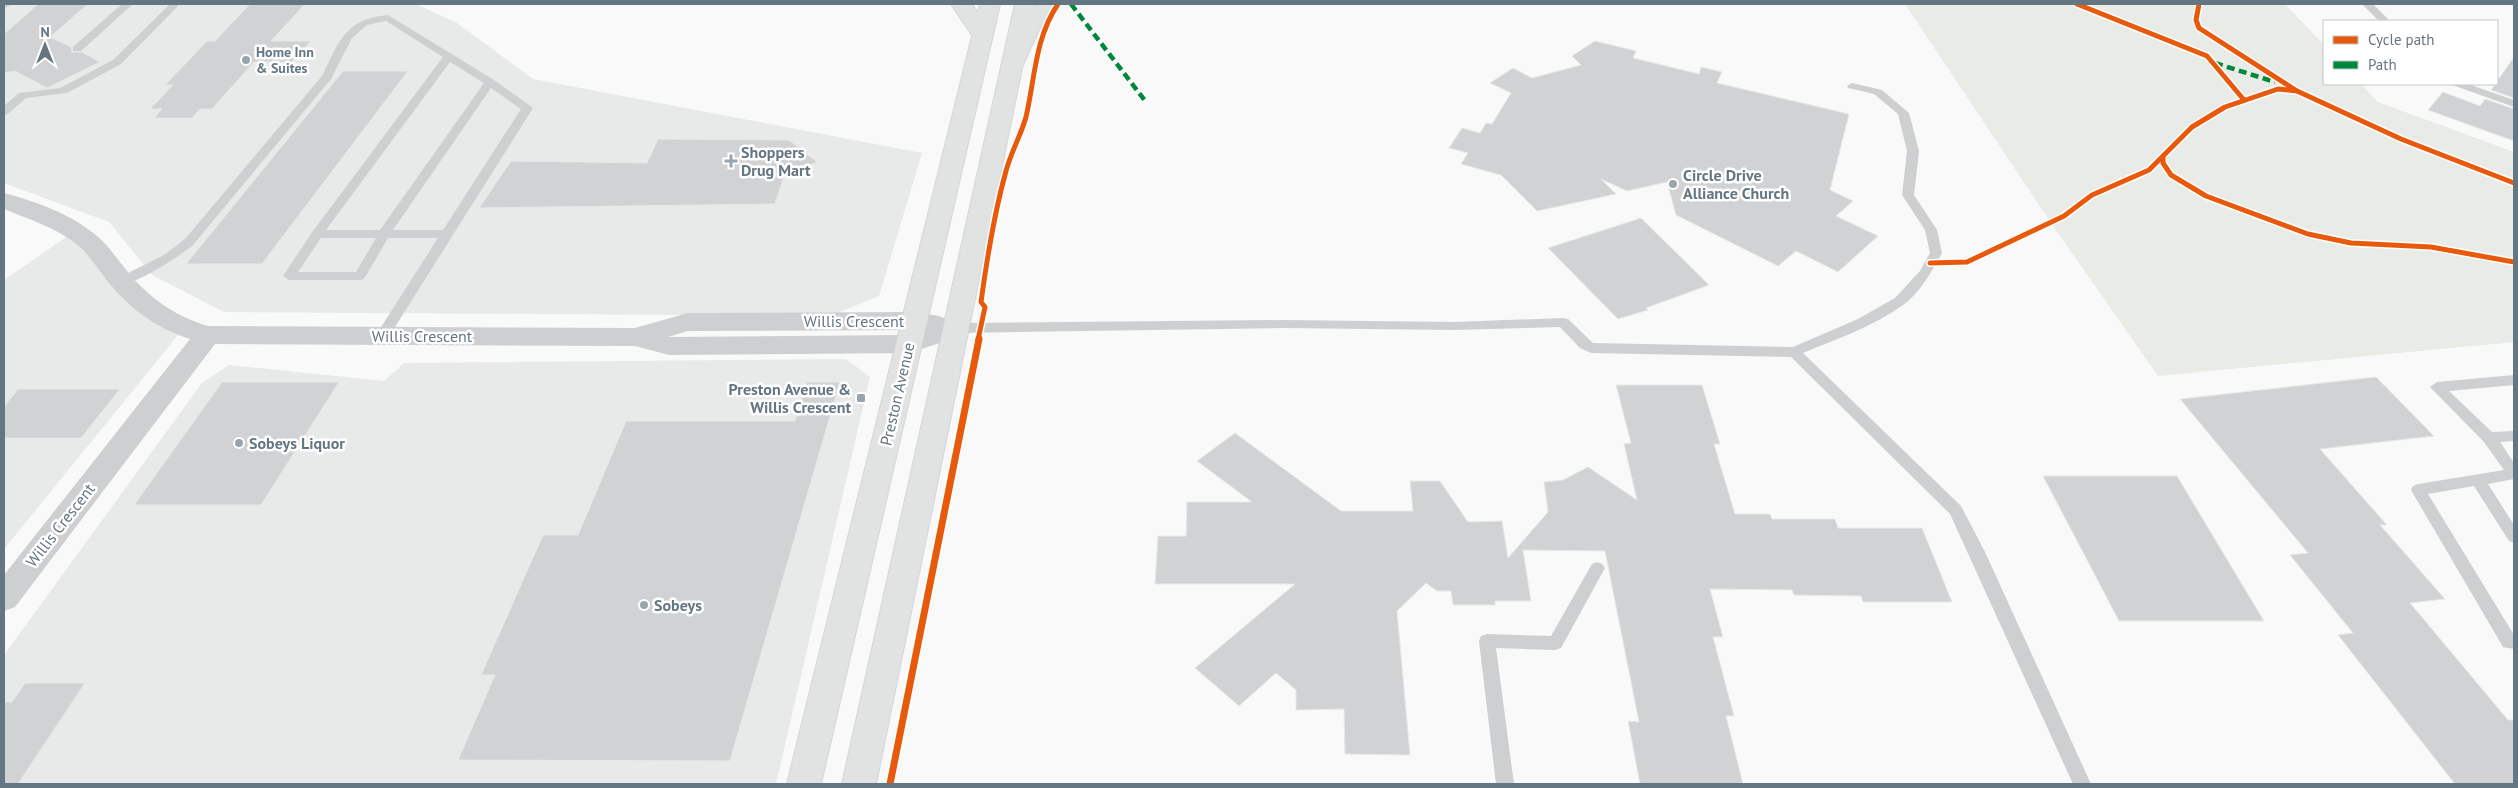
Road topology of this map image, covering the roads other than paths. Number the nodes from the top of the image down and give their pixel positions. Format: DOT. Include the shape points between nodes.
graph roads {
  1 [pos="7,4"];
  2 [pos="128,4"];
  3 [pos="175,4"];
  4 [pos="961,4"];
  5 [pos="990,4"];
  6 [pos="1025,4"];
  7 [pos="1047,4"];
  8 [pos="2367,4"];
  9 [pos="4,6"];
  10 [pos="2384,20"];
  11 [pos="983,37"];
  12 [pos="77,50"];
  13 [pos="449,56"];
  14 [pos="1012,66"];
  15 [pos="38,82"];
  16 [pos="490,82"];
  17 [pos="2462,85"];
  18 [pos="1852,86"];
  19 [pos="23,95"];
  20 [pos="2514,104"];
  21 [pos="4,112"];
  22 [pos="4,200"];
  23 [pos="317,234"];
  24 [pos="384,234"];
  25 [pos="446,234"];
  26 [pos="122,281"];
  27 [pos="958,328"];
  28 [pos="911,333"];
  29 [pos="208,335"];
  30 [pos="383,336"];
  31 [pos="1794,352"];
  32 [pos="2514,380"];
  33 [pos="2514,436"];
  34 [pos="2489,438"];
  35 [pos="2514,474"];
  36 [pos="2478,480"];
  37 [pos="2514,537"];
  38 [pos="1596,568"];
  39 [pos="4,598"];
  40 [pos="2514,642"];
  41 [pos="804,784"];
  42 [pos="859,784"];
  43 [pos="1505,784"];
  44 [pos="2082,784"];
  1 -- 9 [label="lane"];
  2 -- 12 [label="lane"];
  3 -- 19 [label="lane" via="117,62 63,91"];
  4 -- 11 [label="main road"];
  5 -- 11 [label="main road, Preston Avenue"];
  6 -- 14 [label="main road"];
  7 -- 14 [label="main road" via="1030,28"];
  8 -- 10 [label="lane"];
  11 -- 28 [label="main road, Preston Avenue"];
  13 -- 16 [label="lane"];
  13 -- 23 [label="lane"];
  13 -- 26 [label="lane" via="388,18 360,24 351,31 327,77 189,242 168,258"];
  14 -- 27 [label="main road"];
  15 -- 19 [label="lane"];
  16 -- 24 [label="lane"];
  16 -- 25 [label="lane" via="527,108"];
  17 -- 20 [label="lane"];
  18 -- 31 [label="lane" via="1878,92 1903,113 1913,151 1908,196 1931,230 1936,253 1925,273 1900,301 1863,322"];
  19 -- 21 [label="lane"];
  22 -- 26 [label="street, Willis Crescent" via="75,231 104,256"];
  23 -- 24 [label="lane"];
  23 -- 24 [label="lane" via="289,276 360,276"];
  24 -- 25 [label="lane"];
  25 -- 30 [label="lane"];
  26 -- 29 [label="street, Willis Crescent" via="140,302 183,329"];
  27 -- 28 [label="street, Willis Crescent"];
  27 -- 31 [label="lane" via="1284,324 1454,326 1563,322 1585,346 1591,348"];
  27 -- 42 [label="main road"];
  28 -- 30 [label="street, Willis Crescent" via="670,346 635,337"];
  28 -- 41 [label="main road, Preston Avenue"];
  29 -- 30 [label="street, Willis Crescent"];
  29 -- 39 [label="street, Willis Crescent"];
  31 -- 44 [label="lane" via="1956,510"];
  32 -- 34 [label="lane" via="2437,387"];
  33 -- 34 [label="lane"];
  34 -- 35 [label="lane"];
  35 -- 36 [label="lane"];
  36 -- 37 [label="lane"];
  36 -- 40 [label="lane" via="2418,490 2508,642"];
  38 -- 43 [label="lane" via="1555,643 1487,641"];
}
